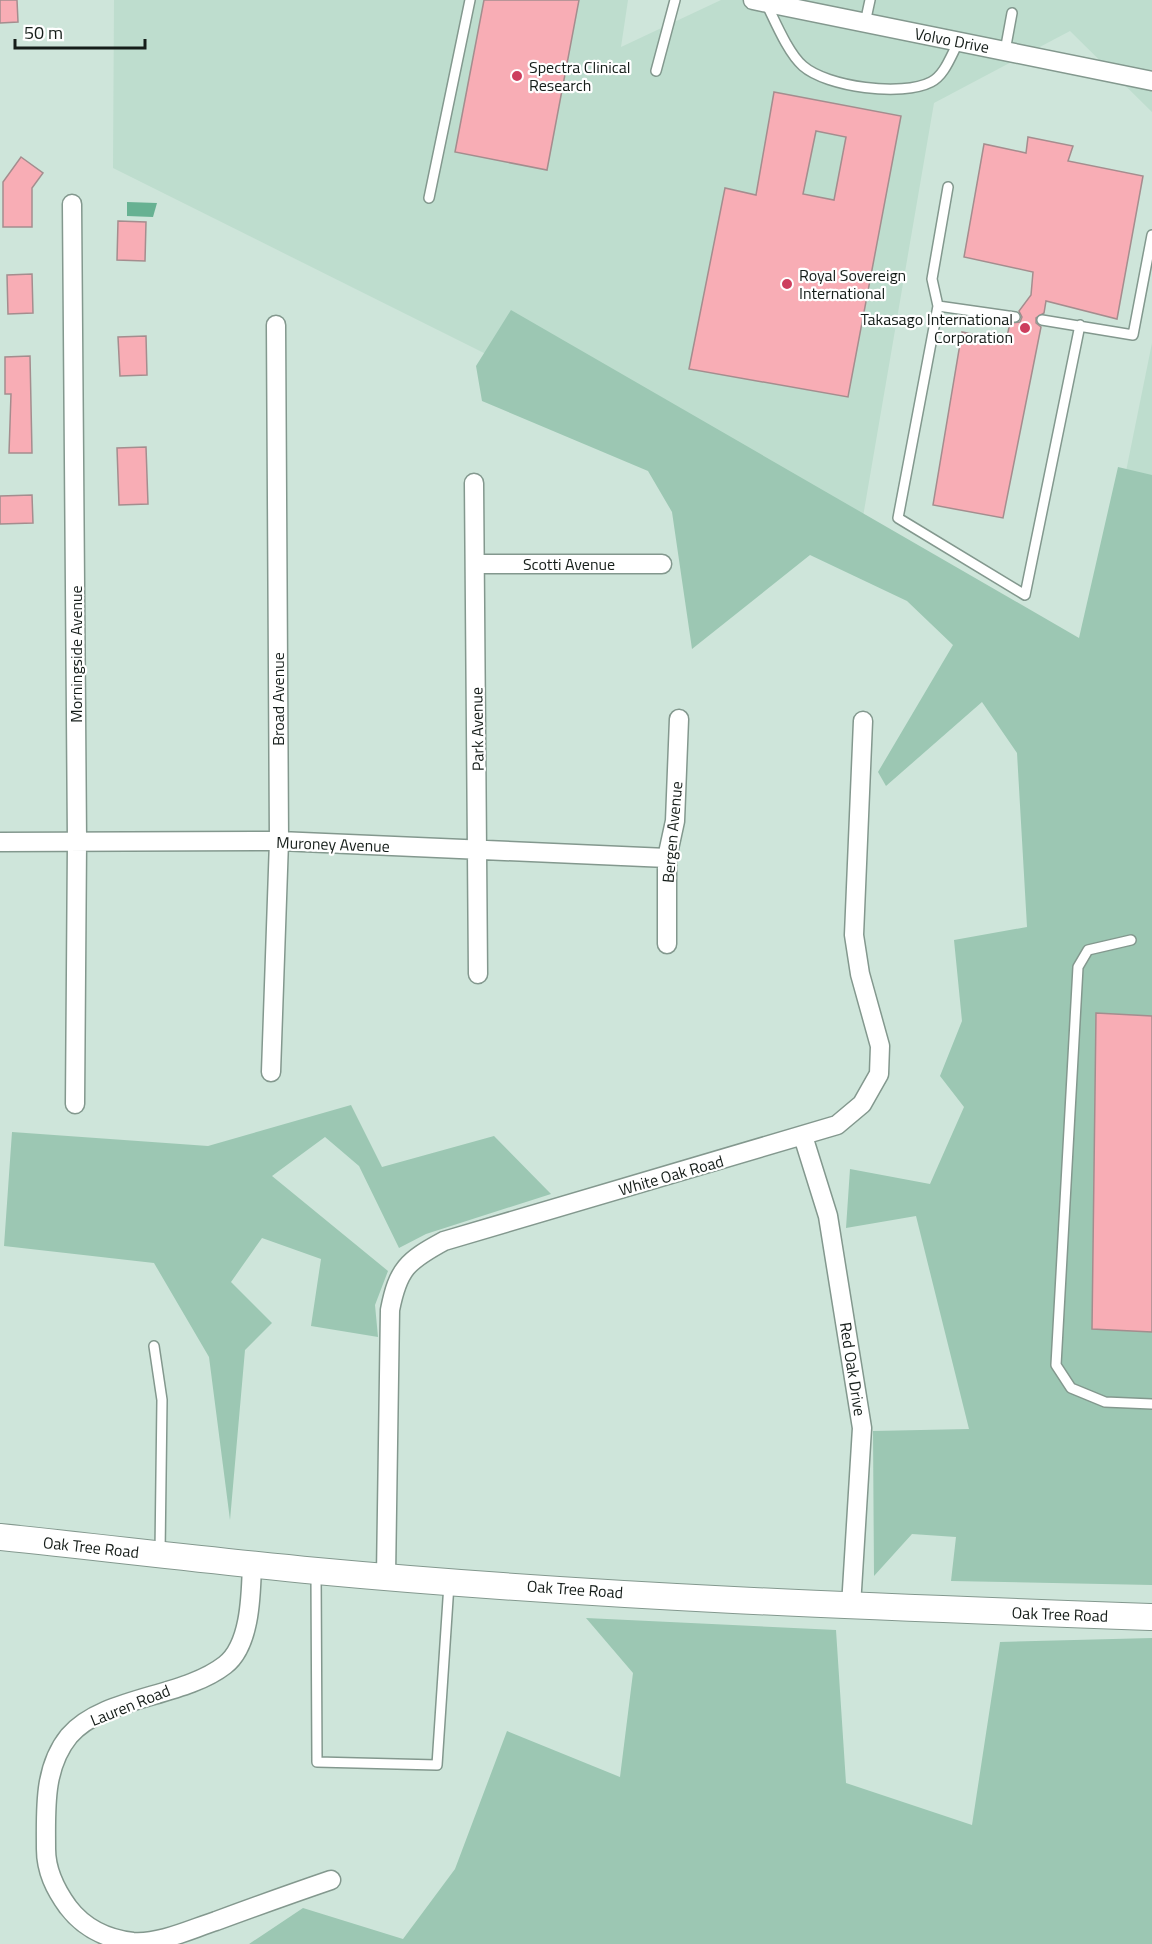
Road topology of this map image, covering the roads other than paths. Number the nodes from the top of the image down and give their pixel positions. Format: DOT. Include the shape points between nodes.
graph roads {
  1 [pos="470,0"];
  2 [pos="675,0"];
  3 [pos="870,0"];
  4 [pos="759,1"];
  5 [pos="1012,14"];
  6 [pos="865,23"];
  7 [pos="959,41"];
  8 [pos="1005,51"];
  9 [pos="656,71"];
  10 [pos="1152,81"];
  11 [pos="948,187"];
  12 [pos="429,198"];
  13 [pos="72,204"];
  14 [pos="1152,235"];
  15 [pos="938,306"];
  16 [pos="1015,316"];
  17 [pos="1042,320"];
  18 [pos="276,325"];
  19 [pos="1080,325"];
  20 [pos="474,483"];
  21 [pos="476,564"];
  22 [pos="662,564"];
  23 [pos="679,719"];
  24 [pos="863,721"];
  25 [pos="279,841"];
  26 [pos="0,842"];
  27 [pos="77,842"];
  28 [pos="479,850"];
  29 [pos="667,858"];
  30 [pos="1131,940"];
  31 [pos="667,944"];
  32 [pos="478,974"];
  33 [pos="271,1072"];
  34 [pos="75,1104"];
  35 [pos="803,1136"];
  36 [pos="154,1346"];
  37 [pos="1152,1404"];
  38 [pos="0,1537"];
  39 [pos="160,1554"];
  40 [pos="252,1563"];
  41 [pos="316,1571"];
  42 [pos="386,1576"];
  43 [pos="449,1581"];
  44 [pos="851,1606"];
  45 [pos="1152,1617"];
  46 [pos="331,1880"];
  1 -- 12 [label="lane"];
  2 -- 9 [label="lane"];
  3 -- 6 [label="lane"];
  4 -- 6 [label="street, Volvo Drive"];
  4 -- 7 [label="lane" via="803,66 838,84 910,88 931,83 941,74"];
  5 -- 8 [label="lane"];
  6 -- 7 [label="street, Volvo Drive"];
  7 -- 8 [label="street, Volvo Drive"];
  8 -- 10 [label="street, Volvo Drive"];
  11 -- 15 [label="lane" via="932,279"];
  13 -- 27 [label="street, Morningside Avenue"];
  14 -- 19 [label="lane" via="1132,335"];
  15 -- 16 [label="lane"];
  15 -- 19 [label="lane" via="898,518 1025,594"];
  17 -- 19 [label="lane"];
  18 -- 25 [label="street, Broad Avenue"];
  20 -- 21 [label="street, Park Avenue"];
  21 -- 22 [label="street, Scotti Avenue"];
  21 -- 28 [label="street, Park Avenue"];
  23 -- 29 [label="street, Bergen Avenue" via="675,821"];
  24 -- 35 [label="street, White Oak Road" via="854,935 860,974 880,1046 879,1074 862,1104 837,1125"];
  25 -- 27 [label="street, Muroney Avenue"];
  25 -- 28 [label="street, Muroney Avenue"];
  25 -- 33 [label="street, Broad Avenue"];
  26 -- 27 [label="street, Muroney Avenue"];
  27 -- 34 [label="street, Morningside Avenue"];
  28 -- 29 [label="street, Muroney Avenue"];
  28 -- 32 [label="street, Park Avenue"];
  29 -- 31 [label="street, Bergen Avenue"];
  30 -- 37 [label="lane" via="1088,950 1078,967 1056,1365 1071,1388 1106,1402"];
  35 -- 42 [label="street, White Oak Road" via="444,1241 416,1256 395,1282 390,1310"];
  35 -- 44 [label="street, Red Oak Drive" via="828,1216 862,1428"];
  36 -- 39 [label="lane" via="162,1400"];
  38 -- 39 [label="street, Oak Tree Road"];
  39 -- 40 [label="street, Oak Tree Road"];
  40 -- 41 [label="street, Oak Tree Road"];
  40 -- 46 [label="street, Lauren Road" via="244,1635 225,1665 91,1718 70,1736 52,1764 46,1800 46,1864 58,1893 77,1918 102,1935 135,1943 165,1938"];
  41 -- 42 [label="street, Oak Tree Road"];
  41 -- 43 [label="lane" via="317,1762 437,1765"];
  42 -- 43 [label="street, Oak Tree Road"];
  43 -- 44 [label="street, Oak Tree Road"];
  44 -- 45 [label="street, Oak Tree Road"];
}
